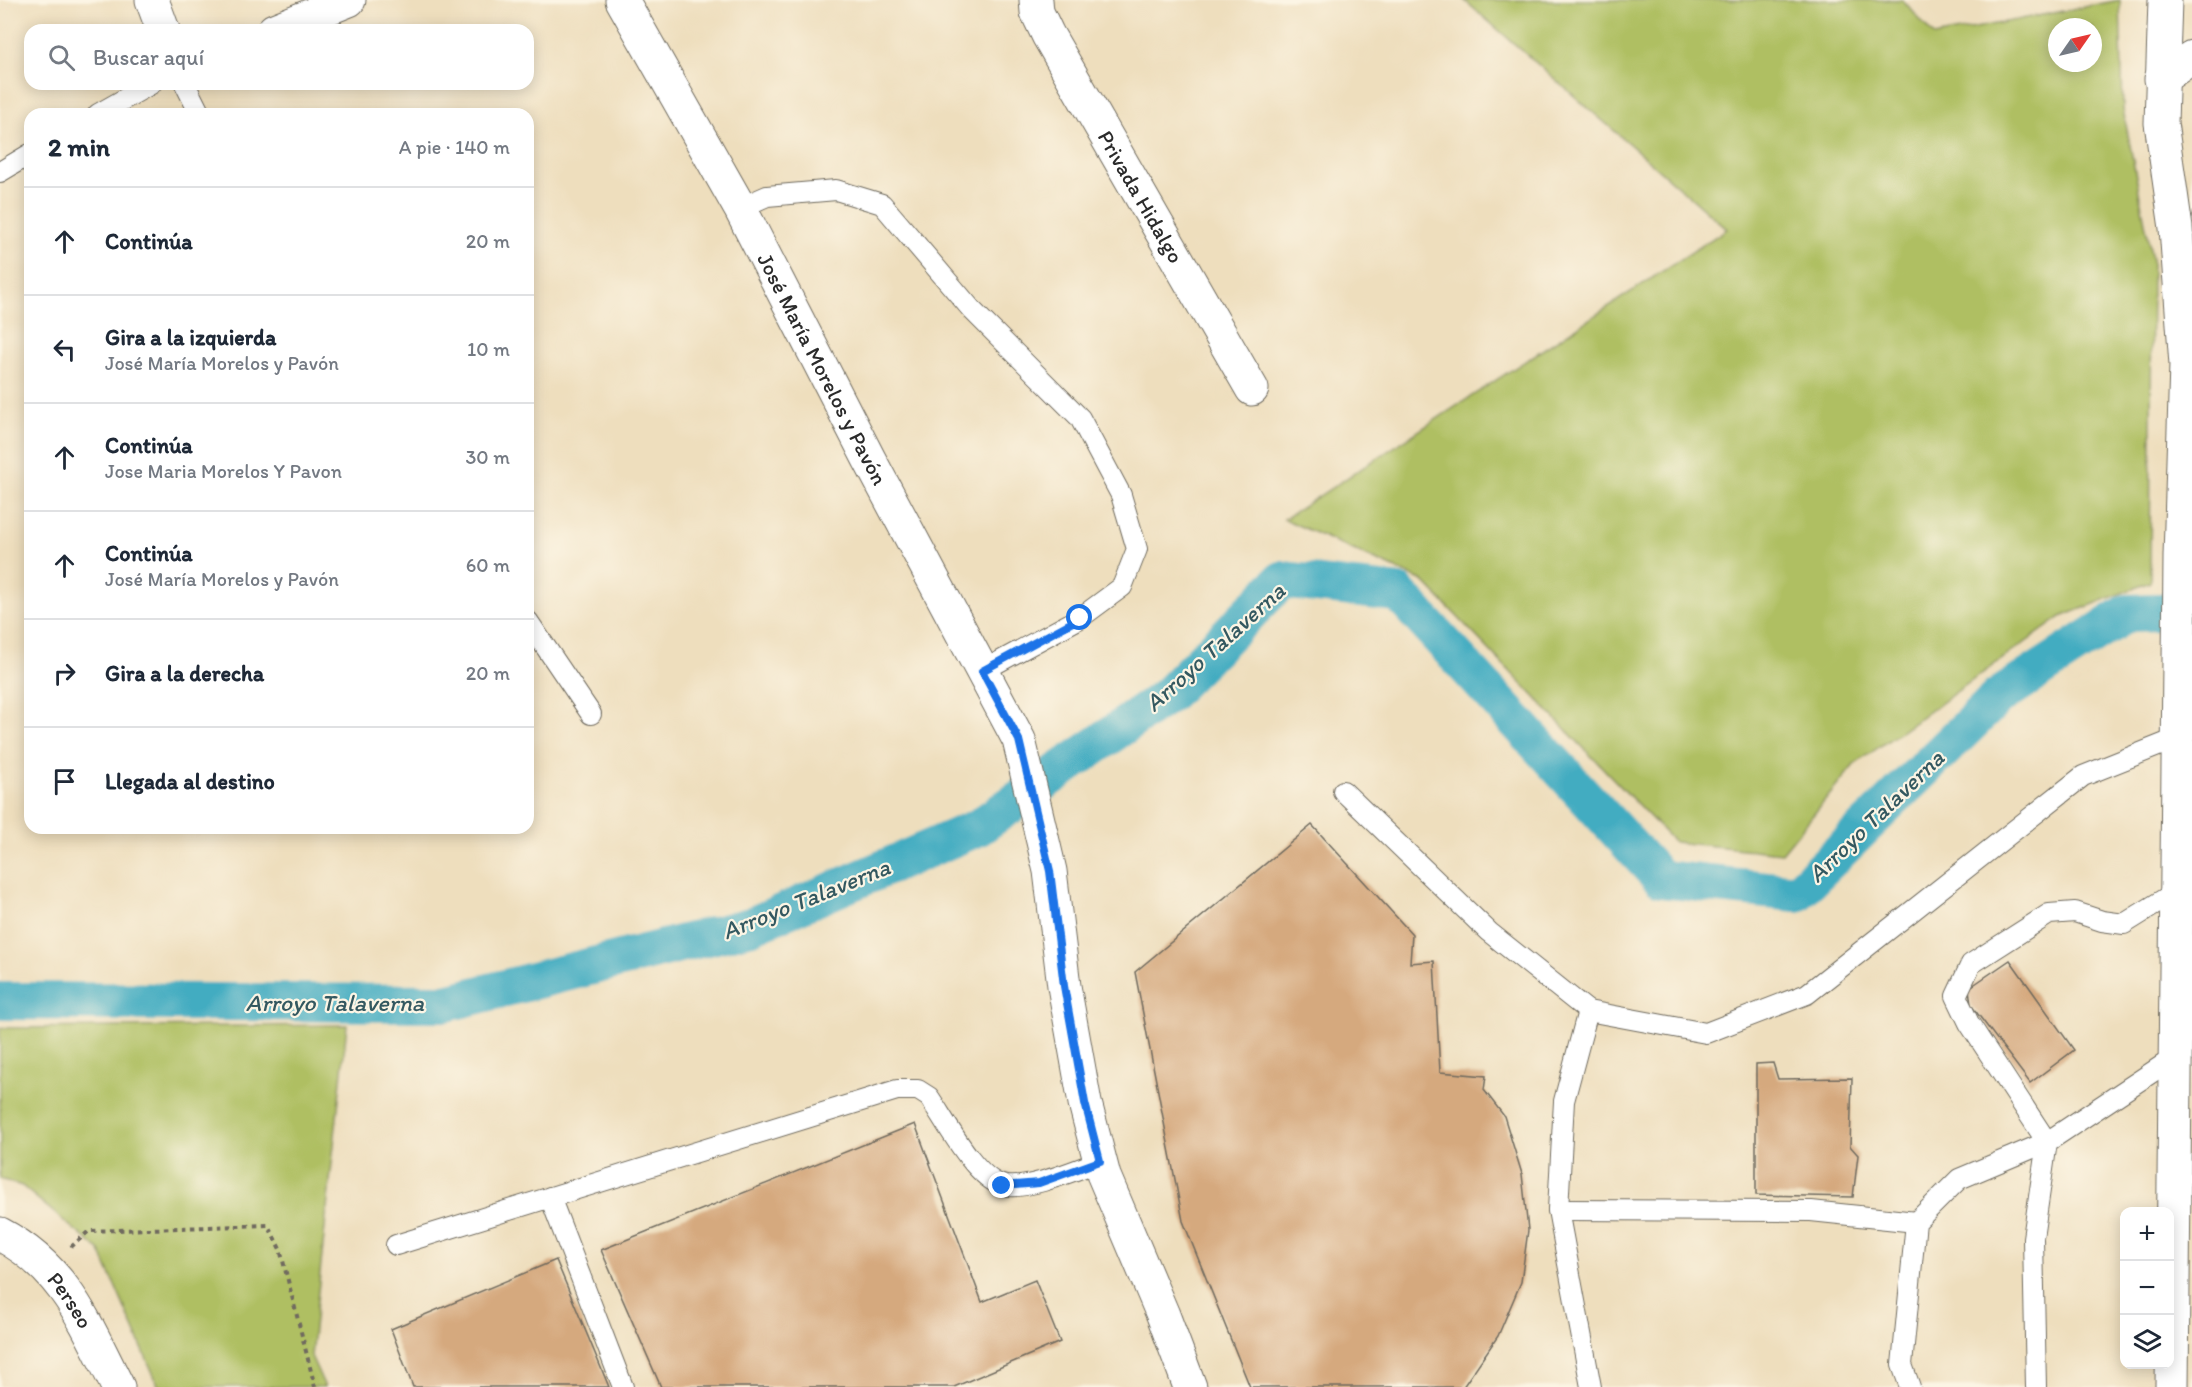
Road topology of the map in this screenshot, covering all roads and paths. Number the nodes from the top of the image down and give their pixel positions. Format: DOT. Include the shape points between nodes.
graph roads {
  1 [pos="152,0"];
  2 [pos="349,0"];
  3 [pos="622,0"];
  4 [pos="1036,0"];
  5 [pos="2163,5"];
  6 [pos="161,24"];
  7 [pos="289,24"];
  8 [pos="2192,57"];
  9 [pos="2161,79"];
  10 [pos="140,90"];
  11 [pos="188,90"];
  12 [pos="109,108"];
  13 [pos="197,108"];
  14 [pos="24,158"];
  15 [pos="0,172"];
  16 [pos="740,208"];
  17 [pos="1252,389"];
  18 [pos="534,630"];
  19 [pos="982,671"];
  20 [pos="591,714"];
  21 [pos="2178,738"];
  22 [pos="1343,791"];
  23 [pos="2177,891"];
  24 [pos="1588,1011"];
  25 [pos="2175,1057"];
  26 [pos="2047,1142"];
  27 [pos="1100,1161"];
  28 [pos="550,1197"];
  29 [pos="1558,1210"];
  30 [pos="1916,1222"];
  31 [pos="0,1234"];
  32 [pos="396,1245"];
  33 [pos="49,1268"];
  34 [pos="118,1387"];
  35 [pos="315,1387"];
  36 [pos="623,1387"];
  37 [pos="1190,1387"];
  38 [pos="1591,1387"];
  39 [pos="1910,1387"];
  40 [pos="2037,1387"];
  41 [pos="2172,1387"];
  1 -- 6 [label="street"];
  2 -- 7 [label="street"];
  3 -- 16 [label="street, José María Morelos y Pavón"];
  4 -- 17 [label="street, Privada Hidalgo" via="1047,35"];
  5 -- 9 [label="street"];
  8 -- 9 [label="street"];
  9 -- 21 [label="street" via="2161,123 2176,228 2186,365"];
  10 -- 12 [label="lane"];
  11 -- 13 [label="lane"];
  14 -- 15 [label="lane"];
  16 -- 19 [label="street, José María Morelos y Pavón"];
  16 -- 19 [label="lane" via="767,196 836,190 882,204 972,310 1080,418 1121,495 1137,549 1122,587 1080,618"];
  18 -- 20 [label="lane"];
  19 -- 27 [label="street, José María Morelos y Pavón" via="1019,740 1050,871 1064,986 1085,1103"];
  21 -- 23 [label="street"];
  21 -- 24 [label="lane" via="2083,776 1807,994 1706,1033"];
  22 -- 24 [label="lane" via="1488,932"];
  23 -- 25 [label="street"];
  23 -- 26 [label="lane" via="2124,924 2075,912 2049,914 1971,964 1956,996 1969,1023"];
  24 -- 29 [label="lane" via="1564,1101"];
  25 -- 26 [label="lane"];
  25 -- 41 [label="street"];
  26 -- 30 [label="lane" via="1959,1179"];
  26 -- 40 [label="lane" via="2033,1238"];
  27 -- 28 [label="lane" via="1039,1183 1002,1186 979,1170 929,1098 918,1090 897,1090"];
  27 -- 37 [label="street"];
  28 -- 32 [label="lane"];
  28 -- 36 [label="lane"];
  29 -- 30 [label="lane" via="1811,1211"];
  29 -- 38 [label="lane"];
  30 -- 39 [label="lane" via="1902,1365"];
  31 -- 33 [label="street, Perseo" via="26,1248"];
  33 -- 34 [label="street, Perseo" via="80,1314"];
  33 -- 35 [label="path" via="89,1231 268,1225 280,1249"];
}
